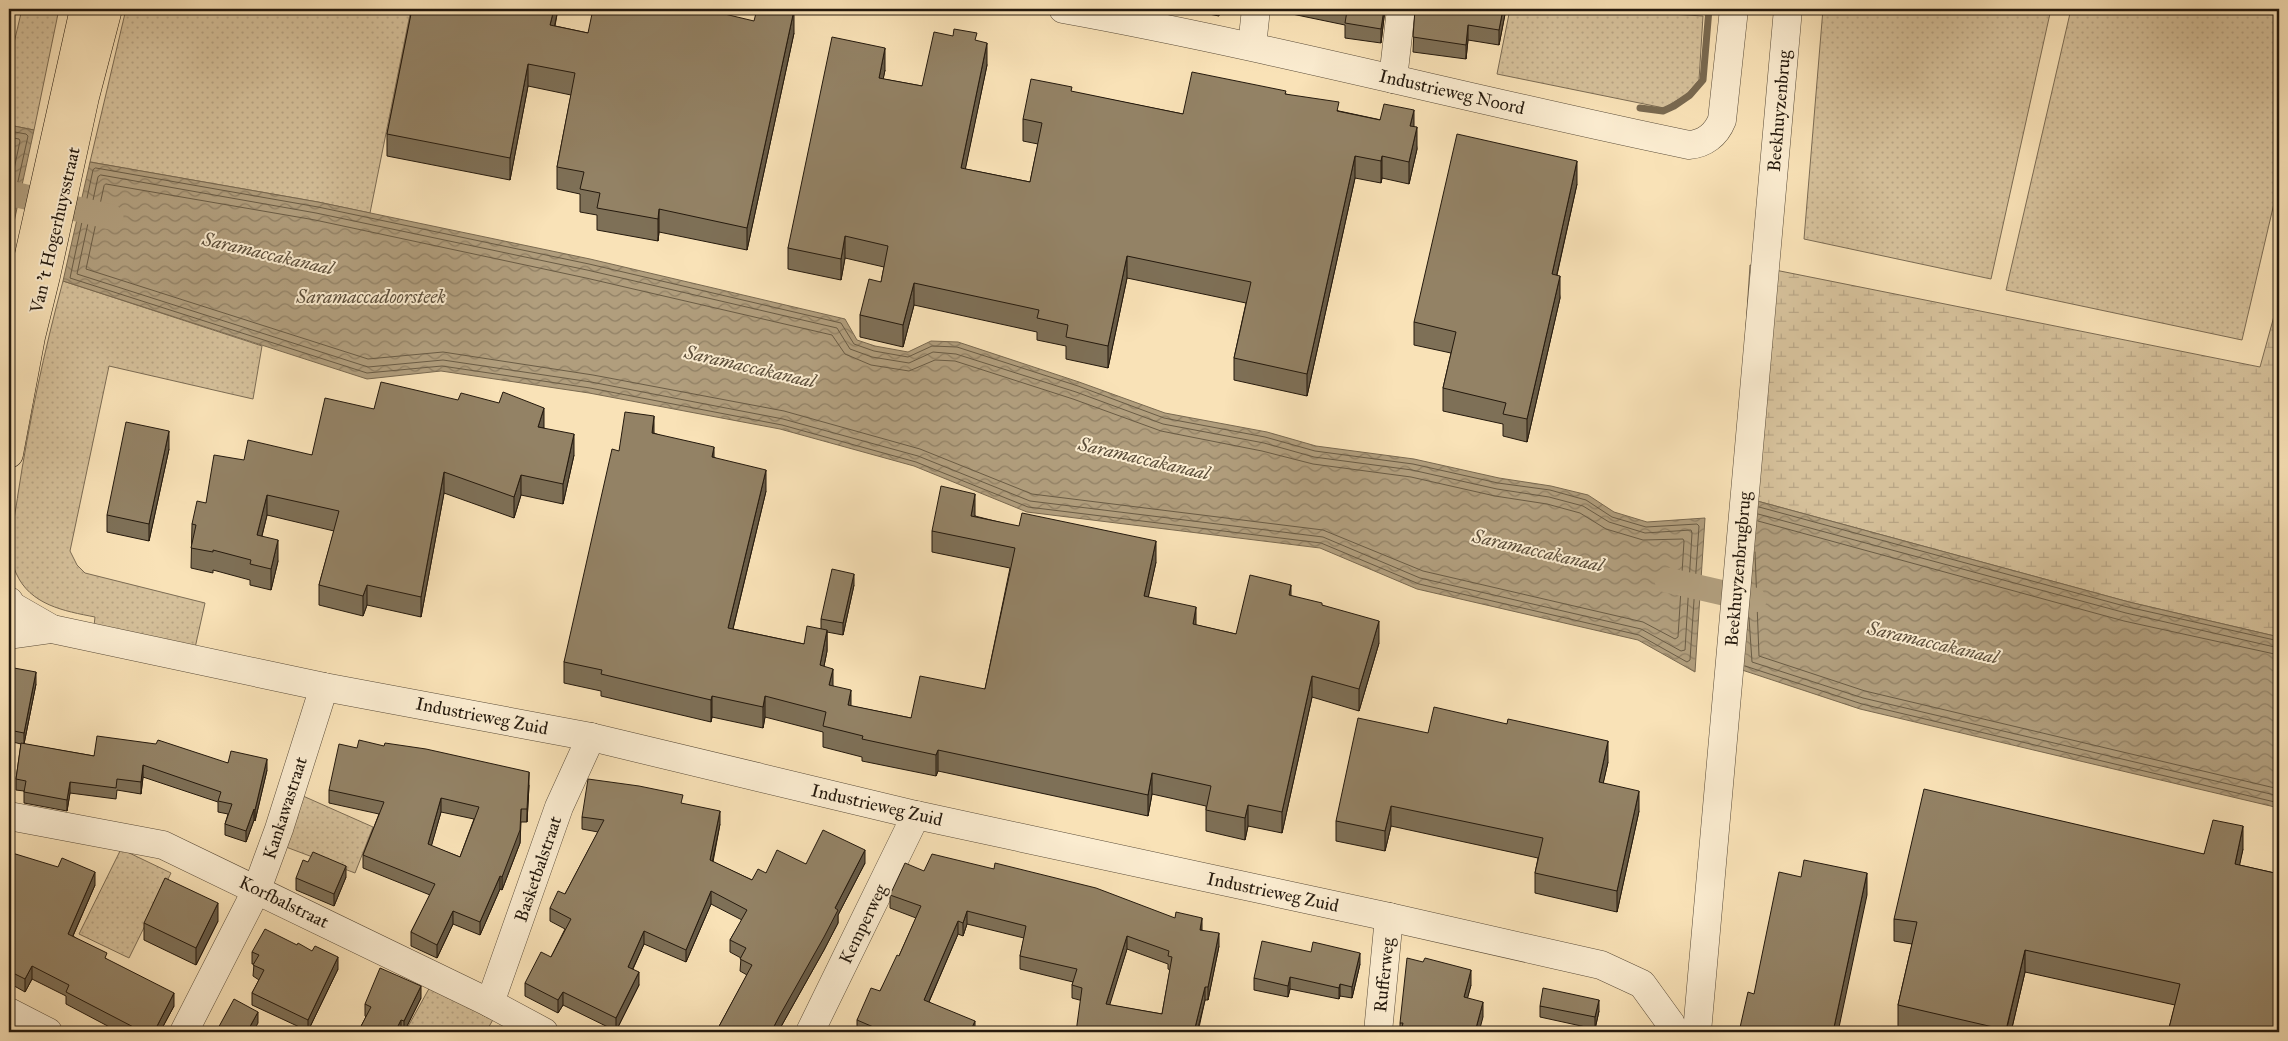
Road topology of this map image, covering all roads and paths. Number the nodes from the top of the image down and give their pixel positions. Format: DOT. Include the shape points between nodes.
graph roads {
  1 [pos="84,9"];
  2 [pos="108,9"];
  3 [pos="1063,9"];
  4 [pos="1256,9"];
  5 [pos="1400,9"];
  6 [pos="1734,9"];
  7 [pos="1788,9"];
  8 [pos="1252,46"];
  9 [pos="1393,78"];
  10 [pos="74,94"];
  11 [pos="1770,213"];
  12 [pos="17,339"];
  13 [pos="9,454"];
  14 [pos="9,601"];
  15 [pos="52,629"];
  16 [pos="9,635"];
  17 [pos="324,687"];
  18 [pos="591,737"];
  19 [pos="916,815"];
  20 [pos="9,816"];
  21 [pos="257,889"];
  22 [pos="1390,917"];
  23 [pos="490,1003"];
  24 [pos="9,1012"];
  25 [pos="48,1032"];
  26 [pos="184,1032"];
  27 [pos="544,1032"];
  28 [pos="810,1032"];
  29 [pos="1378,1032"];
  30 [pos="1672,1032"];
  31 [pos="1697,1032"];
  1 -- 10 [label="main road, Van 't Hogerhuysstraat"];
  2 -- 10 [label="main road, Van 't Hogerhuysstraat"];
  3 -- 8 [label="street, Industrieweg Noord"];
  4 -- 8 [label="street"];
  5 -- 9 [label="street"];
  6 -- 9 [label="street, Industrieweg Noord" via="1722,120 1713,134 1698,145 1578,122"];
  7 -- 11 [label="street, Beekhuyzenbrug"];
  8 -- 9 [label="street, Industrieweg Noord"];
  10 -- 12 [label="main road, Van 't Hogerhuysstraat"];
  11 -- 31 [label="street, Beekhuyzenbrugbrug"];
  12 -- 13 [label="main road, Van 't Hogerhuysstraat"];
  14 -- 15 [label="street, Industrieweg Zuid" via="12,606"];
  15 -- 16 [label="street, Industrieweg Zuid"];
  15 -- 17 [label="street, Industrieweg Zuid"];
  17 -- 18 [label="street, Industrieweg Zuid"];
  17 -- 21 [label="street, Kankawastraat"];
  18 -- 19 [label="street, Industrieweg Zuid"];
  18 -- 23 [label="street, Basketbalstraat" via="559,807"];
  19 -- 22 [label="street, Industrieweg Zuid"];
  19 -- 28 [label="street, Kemperweg"];
  20 -- 21 [label="street, Korfbalstraat" via="163,845"];
  21 -- 23 [label="street, Korfbalstraat"];
  21 -- 26 [label="street, Kankawastraat"];
  22 -- 29 [label="street, Rufferweg"];
  22 -- 30 [label="street, Industrieweg Zuid" via="1601,965 1642,984 1671,1024"];
  23 -- 27 [label="street, Korfbalstraat"];
  24 -- 25 [label="street"];
}
